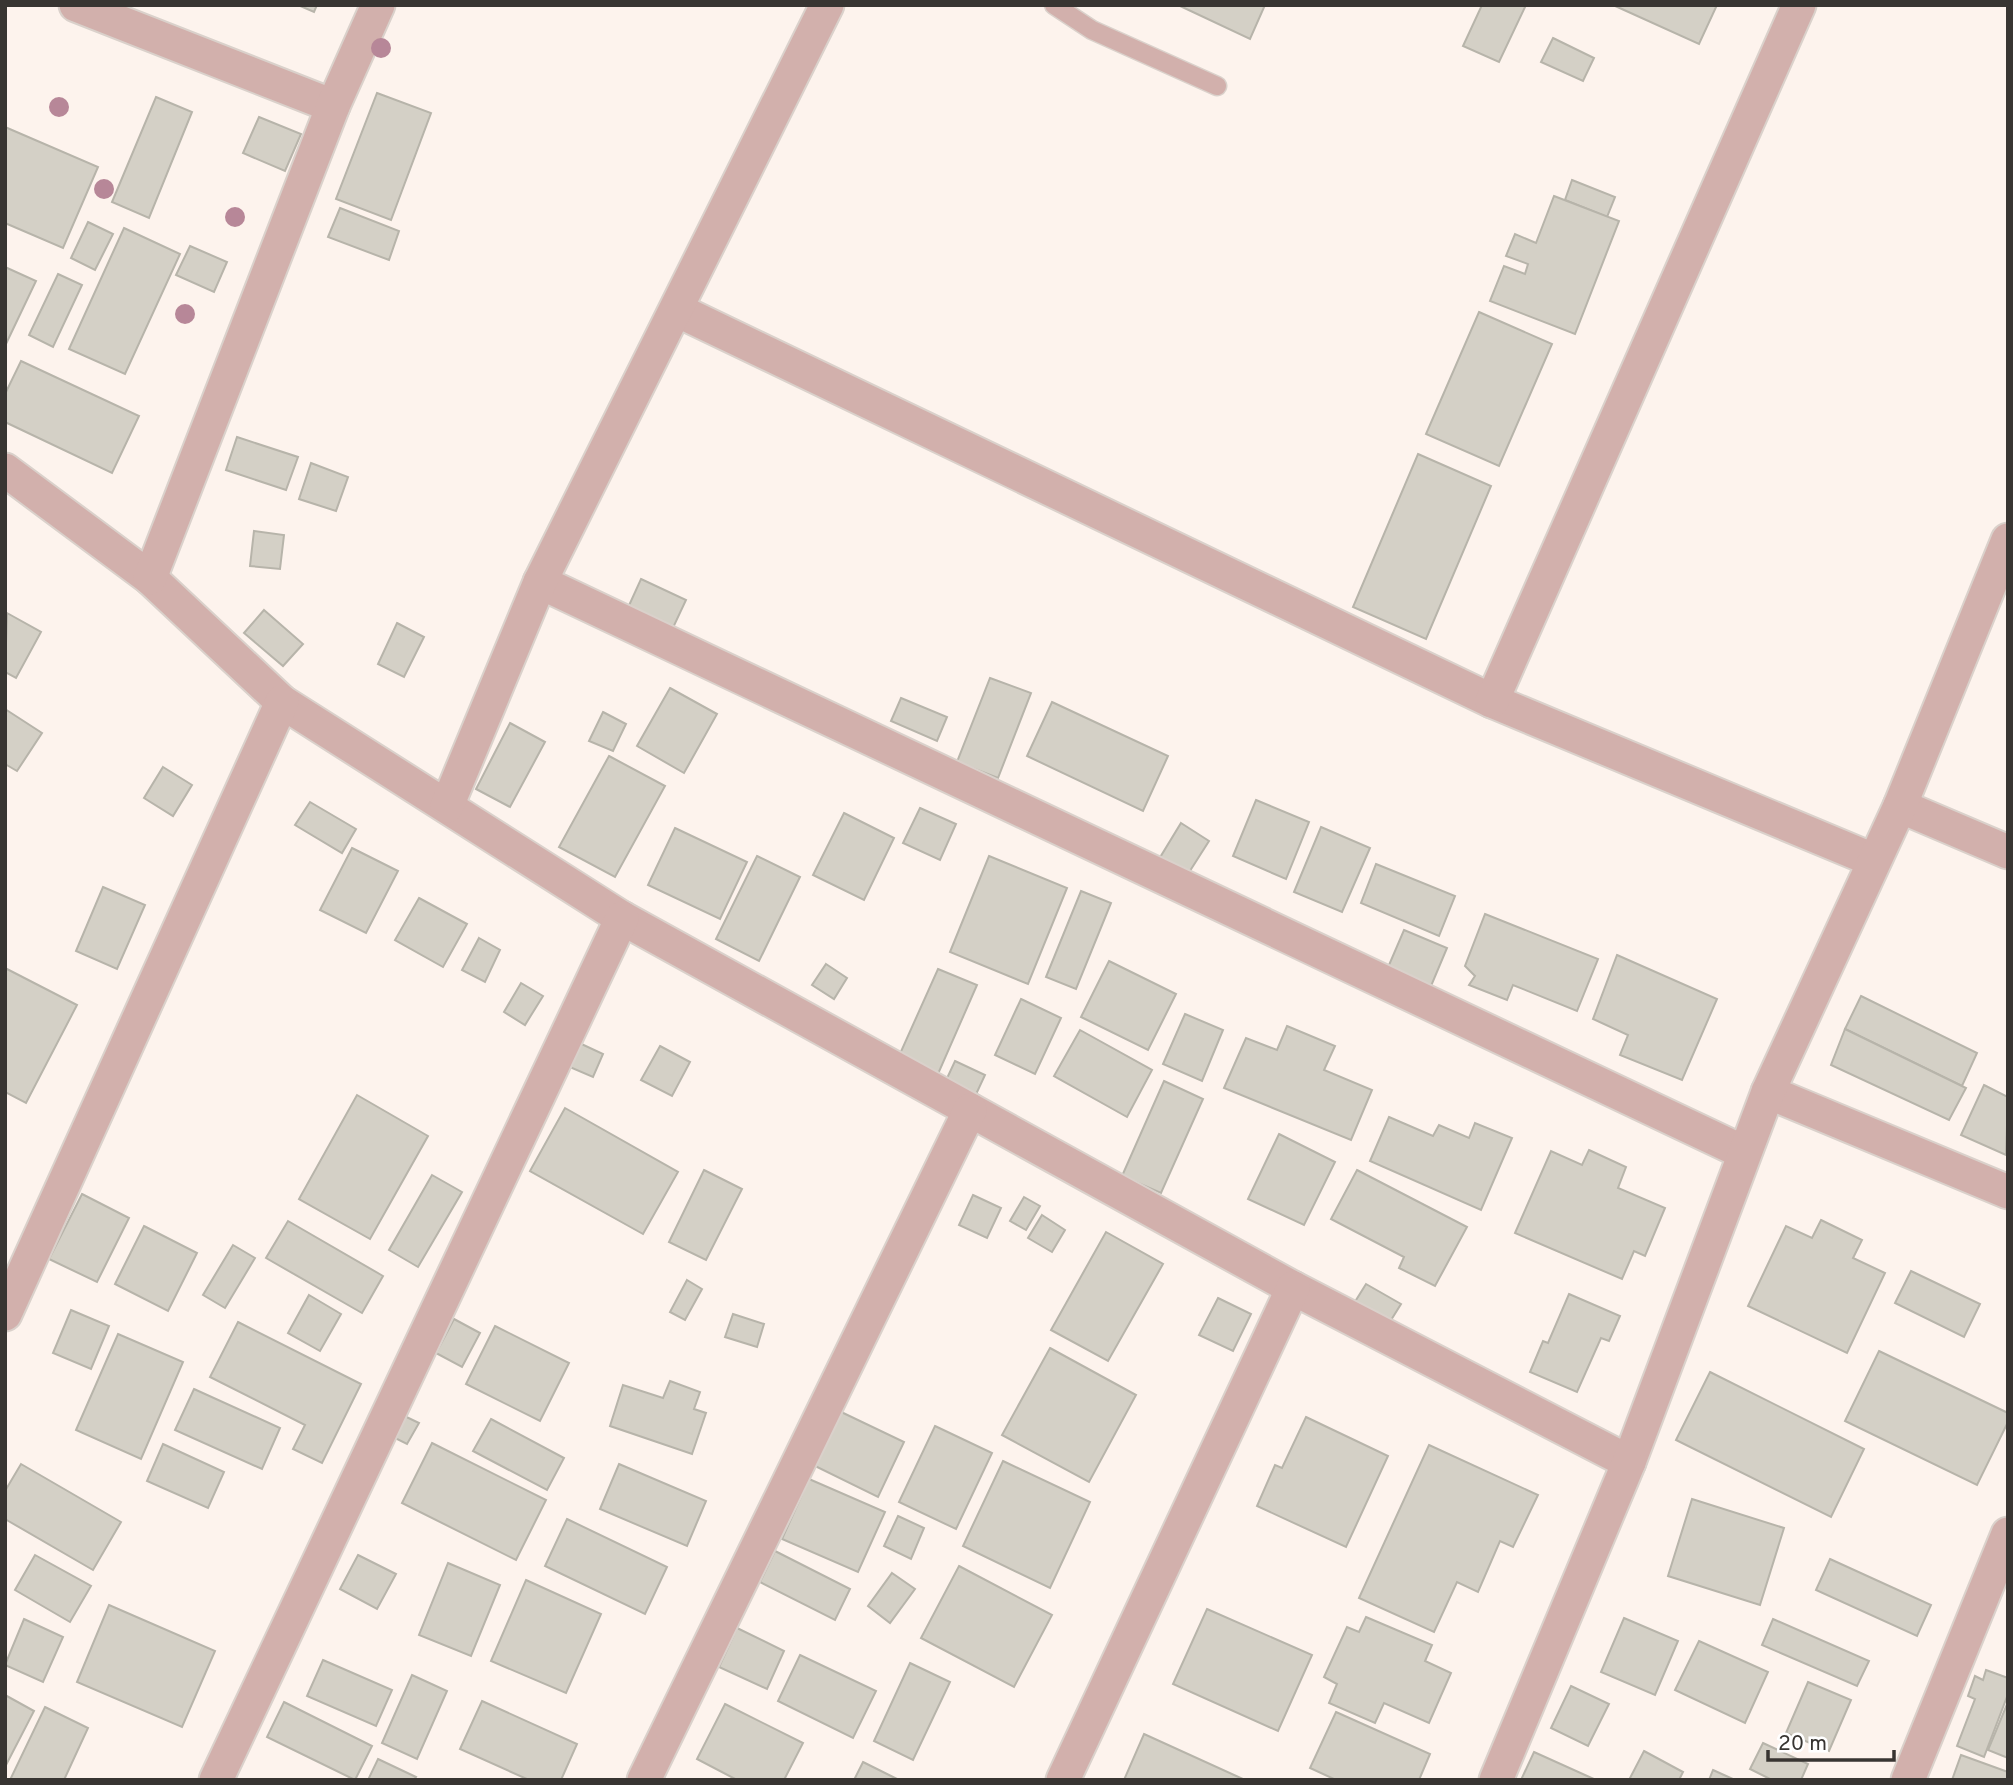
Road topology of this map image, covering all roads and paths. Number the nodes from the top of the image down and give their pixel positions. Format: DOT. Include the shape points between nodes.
graph roads {
  1 [pos="76,5"];
  2 [pos="378,5"];
  3 [pos="827,5"];
  4 [pos="1054,5"];
  5 [pos="1798,5"];
  6 [pos="1216,86"];
  7 [pos="333,106"];
  8 [pos="677,310"];
  9 [pos="10,484"];
  10 [pos="2008,540"];
  11 [pos="150,579"];
  12 [pos="540,582"];
  13 [pos="1492,701"];
  14 [pos="282,702"];
  15 [pos="447,806"];
  16 [pos="1900,806"];
  17 [pos="2008,852"];
  18 [pos="1873,860"];
  19 [pos="622,918"];
  20 [pos="1768,1091"];
  21 [pos="970,1110"];
  22 [pos="1743,1152"];
  23 [pos="2008,1192"];
  24 [pos="1293,1288"];
  25 [pos="5,1314"];
  26 [pos="1629,1462"];
  27 [pos="2008,1534"];
  28 [pos="216,1780"];
  29 [pos="644,1780"];
  30 [pos="1063,1780"];
  31 [pos="1496,1780"];
  32 [pos="1908,1780"];
  1 -- 7 [label="street"];
  2 -- 7 [label="street"];
  3 -- 8 [label="street"];
  4 -- 6 [label="lane" via="1092,30"];
  5 -- 13 [label="street"];
  7 -- 11 [label="street"];
  8 -- 12 [label="street"];
  8 -- 13 [label="street"];
  9 -- 11 [label="street"];
  10 -- 16 [label="street"];
  11 -- 14 [label="street"];
  12 -- 15 [label="street"];
  12 -- 22 [label="street"];
  13 -- 18 [label="street"];
  14 -- 15 [label="street"];
  14 -- 25 [label="street"];
  15 -- 19 [label="street"];
  16 -- 17 [label="street"];
  16 -- 18 [label="street"];
  18 -- 20 [label="street"];
  19 -- 21 [label="street"];
  19 -- 28 [label="street"];
  20 -- 22 [label="street"];
  20 -- 23 [label="street"];
  21 -- 24 [label="street"];
  21 -- 29 [label="street"];
  22 -- 26 [label="street"];
  24 -- 26 [label="street"];
  24 -- 30 [label="street"];
  26 -- 31 [label="street"];
  27 -- 32 [label="street"];
}
